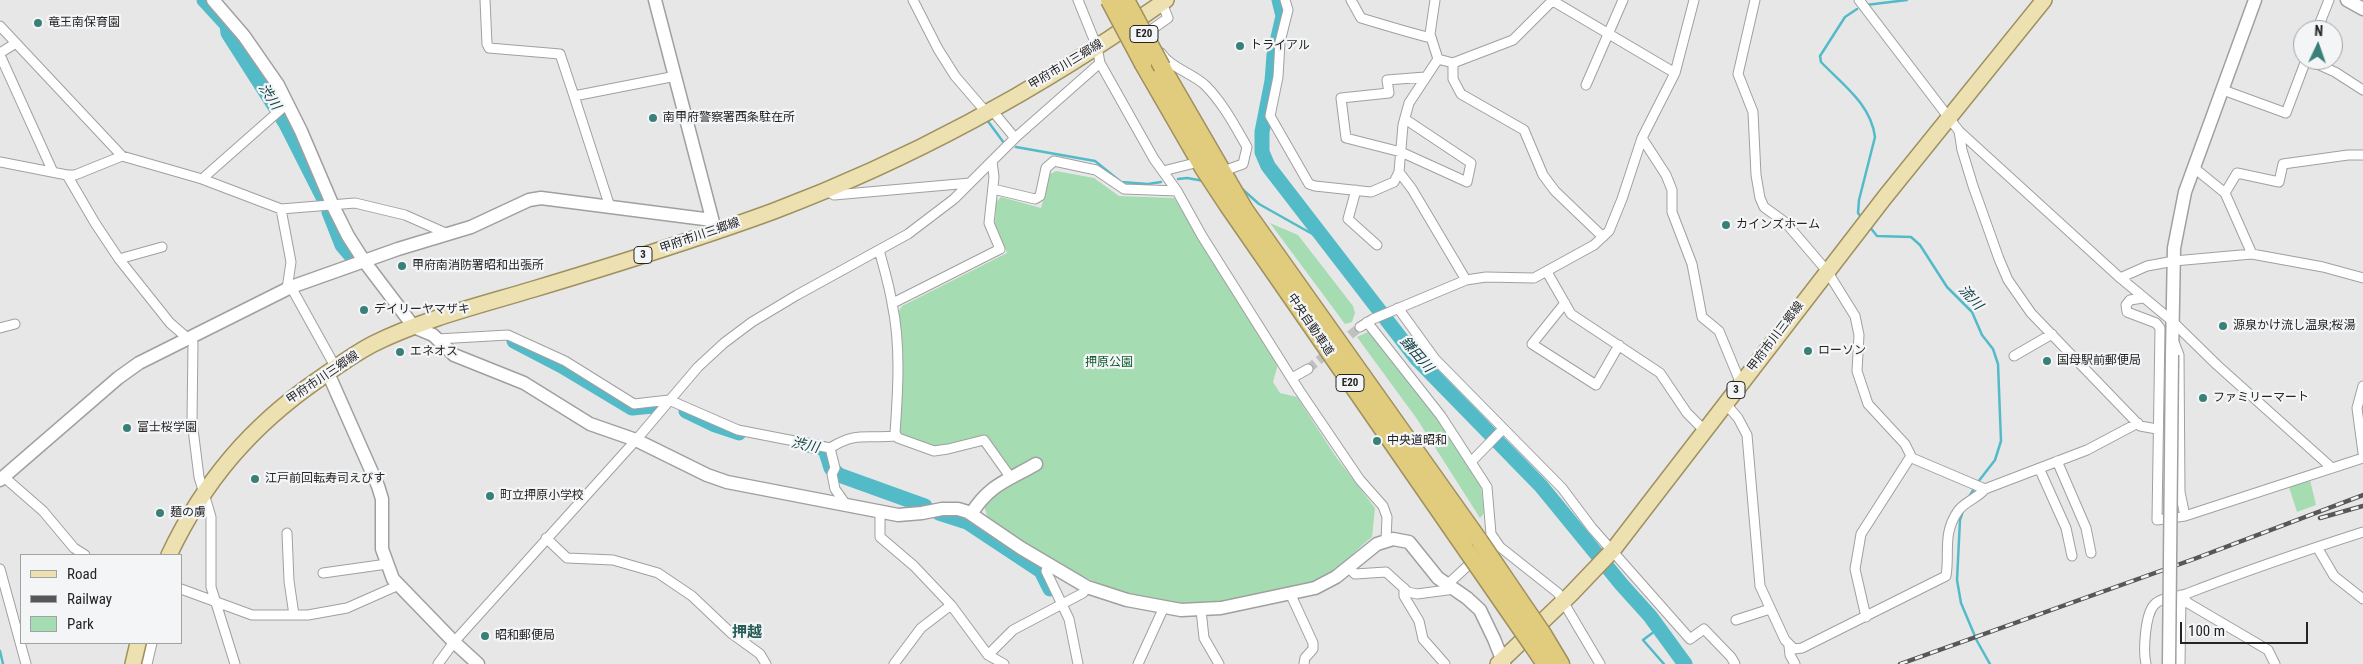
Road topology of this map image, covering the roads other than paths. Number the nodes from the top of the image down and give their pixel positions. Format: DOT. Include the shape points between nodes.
graph roads {
  1 [pos="213,0"];
  2 [pos="485,0"];
  3 [pos="655,0"];
  4 [pos="913,0"];
  5 [pos="1078,0"];
  6 [pos="1109,0"];
  7 [pos="1126,0"];
  8 [pos="1285,0"];
  9 [pos="1351,0"];
  10 [pos="1435,0"];
  11 [pos="1553,0"];
  12 [pos="1623,0"];
  13 [pos="1694,0"];
  14 [pos="1755,0"];
  15 [pos="1859,0"];
  16 [pos="2044,0"];
  17 [pos="2255,0"];
  18 [pos="2329,0"];
  19 [pos="2347,0"];
  20 [pos="1163,1"];
  21 [pos="2363,9"];
  22 [pos="2321,20"];
  23 [pos="0,26"];
  24 [pos="1608,33"];
  25 [pos="1431,38"];
  26 [pos="16,43"];
  27 [pos="1097,47"];
  28 [pos="0,54"];
  29 [pos="1438,59"];
  30 [pos="1100,63"];
  31 [pos="1453,63"];
  32 [pos="2303,70"];
  33 [pos="2330,70"];
  34 [pos="1675,73"];
  35 [pos="676,76"];
  36 [pos="1425,77"];
  37 [pos="1586,85"];
  38 [pos="2223,90"];
  39 [pos="2363,90"];
  40 [pos="574,96"];
  41 [pos="286,106"];
  42 [pos="989,110"];
  43 [pos="1948,118"];
  44 [pos="1404,119"];
  45 [pos="1959,131"];
  46 [pos="1015,138"];
  47 [pos="1642,138"];
  48 [pos="1401,152"];
  49 [pos="2363,155"];
  50 [pos="122,156"];
  51 [pos="992,161"];
  52 [pos="0,162"];
  53 [pos="1197,166"];
  54 [pos="2193,167"];
  55 [pos="1226,170"];
  56 [pos="1163,171"];
  57 [pos="52,172"];
  58 [pos="1399,172"];
  59 [pos="67,175"];
  60 [pos="202,179"];
  61 [pos="970,183"];
  62 [pos="993,189"];
  63 [pos="825,190"];
  64 [pos="1356,190"];
  65 [pos="1177,191"];
  66 [pos="2225,193"];
  67 [pos="333,206"];
  68 [pos="610,207"];
  69 [pos="281,209"];
  70 [pos="1242,215"];
  71 [pos="714,226"];
  72 [pos="449,234"];
  73 [pos="1603,237"];
  74 [pos="1377,245"];
  75 [pos="162,247"];
  76 [pos="879,250"];
  77 [pos="2252,254"];
  78 [pos="119,259"];
  79 [pos="364,261"];
  80 [pos="2174,261"];
  81 [pos="1827,271"];
  82 [pos="1547,272"];
  83 [pos="2120,278"];
  84 [pos="2363,278"];
  85 [pos="1466,280"];
  86 [pos="289,288"];
  87 [pos="2143,298"];
  88 [pos="892,303"];
  89 [pos="1565,303"];
  90 [pos="1396,309"];
  91 [pos="2171,320"];
  92 [pos="15,324"];
  93 [pos="414,327"];
  94 [pos="0,328"];
  95 [pos="2052,334"];
  96 [pos="2171,335"];
  97 [pos="189,338"];
  98 [pos="437,339"];
  99 [pos="1619,346"];
  100 [pos="2014,356"];
  101 [pos="1308,369"];
  102 [pos="332,370"];
  103 [pos="1292,378"];
  104 [pos="1741,384"];
  105 [pos="2363,386"];
  106 [pos="669,400"];
  107 [pos="1726,404"];
  108 [pos="2138,424"];
  109 [pos="1503,429"];
  110 [pos="2157,429"];
  111 [pos="1705,431"];
  112 [pos="896,436"];
  113 [pos="636,440"];
  114 [pos="830,448"];
  115 [pos="2363,453"];
  116 [pos="1911,456"];
  117 [pos="2363,458"];
  118 [pos="1471,462"];
  119 [pos="2057,462"];
  120 [pos="1036,464"];
  121 [pos="2039,468"];
  122 [pos="2332,468"];
  123 [pos="2,478"];
  124 [pos="1010,478"];
  125 [pos="1985,489"];
  126 [pos="203,492"];
  127 [pos="847,506"];
  128 [pos="880,512"];
  129 [pos="971,514"];
  130 [pos="2185,516"];
  131 [pos="2363,532"];
  132 [pos="287,533"];
  133 [pos="546,538"];
  134 [pos="1386,540"];
  135 [pos="1496,540"];
  136 [pos="2317,547"];
  137 [pos="1612,551"];
  138 [pos="2091,553"];
  139 [pos="83,554"];
  140 [pos="169,554"];
  141 [pos="2072,556"];
  142 [pos="387,564"];
  143 [pos="1049,565"];
  144 [pos="1348,567"];
  145 [pos="0,569"];
  146 [pos="323,573"];
  147 [pos="399,585"];
  148 [pos="1452,586"];
  149 [pos="1087,587"];
  150 [pos="1404,588"];
  151 [pos="182,589"];
  152 [pos="1290,593"];
  153 [pos="2181,595"];
  154 [pos="2363,599"];
  155 [pos="215,601"];
  156 [pos="1563,602"];
  157 [pos="1059,604"];
  158 [pos="951,605"];
  159 [pos="1164,607"];
  160 [pos="1770,609"];
  161 [pos="1201,610"];
  162 [pos="294,615"];
  163 [pos="1866,617"];
  164 [pos="1736,620"];
  165 [pos="1538,640"];
  166 [pos="20,642"];
  167 [pos="454,642"];
  168 [pos="21,644"];
  169 [pos="138,644"];
  170 [pos="152,644"];
  171 [pos="1789,646"];
  172 [pos="988,654"];
  173 [pos="1502,662"];
  174 [pos="1001,663"];
  175 [pos="26,664"];
  176 [pos="133,664"];
  177 [pos="147,664"];
  178 [pos="236,664"];
  179 [pos="438,664"];
  180 [pos="478,664"];
  181 [pos="766,664"];
  182 [pos="894,664"];
  183 [pos="1078,664"];
  184 [pos="1138,664"];
  185 [pos="1218,664"];
  186 [pos="1304,664"];
  187 [pos="1445,664"];
  188 [pos="1545,664"];
  189 [pos="1561,664"];
  190 [pos="1600,664"];
  191 [pos="1735,664"];
  192 [pos="1795,664"];
  193 [pos="2146,664"];
  194 [pos="2169,664"];
  195 [pos="2180,664"];
  196 [pos="2275,664"];
  1 -- 41 [label="street" via="244,36 278,85"];
  2 -- 40 [label="street" via="489,48 560,54"];
  3 -- 35 [label="street"];
  4 -- 42 [label="street" via="955,76"];
  5 -- 27 [label="street"];
  6 -- 53 [label="highway, 中央自動車道 / E20, bridge"];
  7 -- 55 [label="highway, 中央自動車道 / E20, bridge" via="1162,67"];
  8 -- 64 [label="street" via="1288,10 1280,42 1278,77 1270,116 1309,184"];
  9 -- 25 [label="street" via="1361,18"];
  10 -- 25 [label="street"];
  11 -- 24 [label="street"];
  11 -- 31 [label="street" via="1512,40"];
  12 -- 24 [label="street"];
  13 -- 34 [label="street"];
  14 -- 81 [label="street" via="1738,74 1753,112 1760,198 1764,207 1786,223"];
  15 -- 43 [label="street"];
  16 -- 43 [label="main road, 甲府市川三郷線 / 3"];
  17 -- 38 [label="street"];
  18 -- 22 [label="street"];
  19 -- 21 [label="street"];
  20 -- 27 [label="main road, 甲府市川三郷線 / 3"];
  20 -- 55 [label="street" via="1168,18 1151,30 1151,37 1166,60 1205,86 1226,110 1247,147 1243,164"];
  23 -- 26 [label="street"];
  24 -- 34 [label="street"];
  24 -- 37 [label="street"];
  25 -- 29 [label="street"];
  26 -- 28 [label="street"];
  26 -- 50 [label="street"];
  27 -- 30 [label="street"];
  27 -- 42 [label="main road, 甲府市川三郷線 / 3"];
  28 -- 57 [label="street"];
  29 -- 31 [label="street"];
  29 -- 36 [label="street"];
  30 -- 46 [label="street"];
  30 -- 56 [label="street"];
  31 -- 73 [label="street" via="1453,79 1461,94 1524,130 1547,181"];
  32 -- 38 [label="street" via="2286,112"];
  33 -- 39 [label="street"];
  34 -- 47 [label="street"];
  35 -- 40 [label="street"];
  35 -- 71 [label="street"];
  36 -- 44 [label="street" via="1408,103"];
  36 -- 48 [label="street" via="1387,80 1389,93 1341,98 1346,138"];
  38 -- 54 [label="street"];
  40 -- 68 [label="street"];
  41 -- 60 [label="street"];
  41 -- 67 [label="street" via="301,131"];
  42 -- 46 [label="street"];
  42 -- 63 [label="main road, 甲府市川三郷線 / 3" via="912,152"];
  43 -- 45 [label="street"];
  43 -- 81 [label="main road, 甲府市川三郷線 / 3"];
  44 -- 48 [label="street"];
  44 -- 48 [label="street" via="1471,163 1467,182"];
  45 -- 83 [label="street"];
  45 -- 95 [label="street" via="1972,186 2008,280 2026,307"];
  46 -- 51 [label="street"];
  47 -- 73 [label="street" via="1622,199 1609,231"];
  47 -- 104 [label="street" via="1672,190 1672,212 1692,264 1702,317 1719,331"];
  48 -- 58 [label="street"];
  49 -- 66 [label="street" via="2348,154 2283,164 2279,182 2237,173"];
  50 -- 59 [label="street" via="75,175"];
  50 -- 60 [label="street"];
  51 -- 61 [label="street"];
  51 -- 62 [label="street"];
  52 -- 57 [label="street"];
  53 -- 56 [label="street"];
  53 -- 70 [label="highway, 中央自動車道 / E20"];
  54 -- 66 [label="street"];
  54 -- 80 [label="street" via="2176,234"];
  55 -- 70 [label="highway, 中央自動車道 / E20"];
  56 -- 65 [label="street"];
  57 -- 59 [label="street"];
  58 -- 64 [label="street" via="1394,182 1381,188 1371,192"];
  58 -- 85 [label="street"];
  59 -- 78 [label="street"];
  60 -- 69 [label="street"];
  61 -- 63 [label="street" via="834,195"];
  61 -- 76 [label="street" via="908,234"];
  62 -- 65 [label="street" via="1035,199 1040,196 1046,168 1054,161 1096,170 1124,189"];
  62 -- 88 [label="street" via="989,223 1000,249"];
  63 -- 71 [label="main road, 甲府市川三郷線 / 3"];
  64 -- 74 [label="street" via="1348,219"];
  65 -- 103 [label="street"];
  66 -- 77 [label="street"];
  67 -- 69 [label="street"];
  67 -- 72 [label="street" via="354,203 376,206"];
  67 -- 79 [label="street"];
  68 -- 71 [label="street"];
  68 -- 72 [label="street" via="541,198 529,200"];
  69 -- 86 [label="street" via="291,262"];
  70 -- 165 [label="highway, 中央自動車道 / E20, bridge"];
  71 -- 93 [label="main road, 甲府市川三郷線 / 3"];
  72 -- 79 [label="street"];
  73 -- 82 [label="street"];
  75 -- 78 [label="street"];
  76 -- 88 [label="street"];
  76 -- 106 [label="street" via="752,322 698,367"];
  77 -- 80 [label="street"];
  77 -- 84 [label="street"];
  78 -- 97 [label="street" via="170,323"];
  79 -- 86 [label="street"];
  79 -- 93 [label="street"];
  80 -- 83 [label="street" via="2147,266"];
  80 -- 91 [label="street"];
  81 -- 104 [label="main road, 甲府市川三郷線 / 3"];
  81 -- 116 [label="street" via="1855,316 1859,335 1857,371 1868,404 1905,444"];
  82 -- 85 [label="street" via="1534,278"];
  82 -- 89 [label="street"];
  83 -- 87 [label="street"];
  85 -- 90 [label="street"];
  86 -- 97 [label="street"];
  86 -- 102 [label="street"];
  87 -- 91 [label="street"];
  87 -- 110 [label="street" via="2130,300 2126,305 2127,312 2156,323 2160,328"];
  88 -- 112 [label="street" via="897,353"];
  89 -- 99 [label="street" via="1571,314"];
  89 -- 99 [label="street" via="1532,344 1596,385"];
  90 -- 109 [label="street" via="1434,358"];
  90 -- 118 [label="street" via="1366,323 1441,416"];
  91 -- 96 [label="street"];
  91 -- 122 [label="street" via="2216,365"];
  92 -- 94 [label="street"];
  93 -- 98 [label="street"];
  93 -- 102 [label="main road, 甲府市川三郷線 / 3" via="373,344"];
  95 -- 100 [label="street"];
  95 -- 108 [label="street"];
  96 -- 130 [label="street" via="2179,354 2180,492"];
  96 -- 194 [label="street, bridge"];
  97 -- 123 [label="street" via="139,363 118,378"];
  97 -- 126 [label="street" via="193,343 192,421"];
  98 -- 106 [label="street" via="508,334 565,362 634,404"];
  98 -- 113 [label="street" via="454,355 524,383 590,424"];
  99 -- 111 [label="street" via="1660,373 1687,413"];
  101 -- 103 [label="street"];
  102 -- 126 [label="main road, 甲府市川三郷線 / 3" via="289,400 255,430"];
  102 -- 142 [label="street" via="382,499 381,532"];
  103 -- 134 [label="street" via="1360,480 1383,506 1387,517"];
  104 -- 107 [label="main road, 甲府市川三郷線 / 3"];
  105 -- 115 [label="street" via="2358,408"];
  106 -- 113 [label="street"];
  106 -- 114 [label="street" via="738,430"];
  107 -- 111 [label="main road, 甲府市川三郷線 / 3"];
  107 -- 160 [label="street" via="1747,435 1760,586"];
  108 -- 110 [label="street"];
  108 -- 119 [label="street"];
  109 -- 118 [label="street"];
  109 -- 137 [label="street" via="1562,488"];
  110 -- 130 [label="street" via="2157,520"];
  111 -- 137 [label="main road, 甲府市川三郷線 / 3"];
  112 -- 114 [label="street" via="846,438"];
  112 -- 124 [label="street" via="934,451 984,440"];
  113 -- 127 [label="street" via="727,482"];
  113 -- 133 [label="street"];
  114 -- 127 [label="street" via="835,489"];
  116 -- 125 [label="street"];
  116 -- 163 [label="street" via="1861,534 1855,569"];
  117 -- 122 [label="street"];
  118 -- 135 [label="street" via="1486,486 1491,534"];
  119 -- 121 [label="street"];
  119 -- 138 [label="street" via="2086,528"];
  120 -- 124 [label="street"];
  121 -- 125 [label="street"];
  121 -- 141 [label="street" via="2066,528"];
  122 -- 130 [label="street"];
  123 -- 139 [label="street" via="43,512 74,548"];
  124 -- 129 [label="street" via="981,498"];
  125 -- 163 [label="street" via="1958,510 1947,540 1946,576"];
  126 -- 140 [label="main road, 甲府市川三郷線 / 3"];
  126 -- 155 [label="street" via="210,517 211,587"];
  127 -- 128 [label="street"];
  128 -- 129 [label="street" via="898,515 958,509"];
  128 -- 158 [label="street" via="880,537 914,566"];
  129 -- 143 [label="street"];
  131 -- 136 [label="street"];
  132 -- 162 [label="street"];
  133 -- 167 [label="street"];
  133 -- 181 [label="street" via="567,558 613,560 658,573 692,596 760,654"];
  134 -- 144 [label="street"];
  134 -- 148 [label="street" via="1409,542 1438,578"];
  135 -- 148 [label="street"];
  135 -- 156 [label="street" via="1500,547 1558,593"];
  136 -- 153 [label="street"];
  136 -- 154 [label="street" via="2334,576"];
  137 -- 156 [label="main road, 甲府市川三郷線 / 3"];
  137 -- 191 [label="street" via="1690,639 1704,629"];
  142 -- 146 [label="street"];
  142 -- 147 [label="street"];
  143 -- 149 [label="street"];
  143 -- 157 [label="street" via="1046,571"];
  144 -- 150 [label="street" via="1355,574 1386,572"];
  144 -- 152 [label="street" via="1324,584"];
  145 -- 166 [label="street"];
  147 -- 162 [label="street" via="347,608"];
  147 -- 167 [label="street"];
  148 -- 150 [label="street" via="1417,594"];
  148 -- 173 [label="street" via="1480,610"];
  149 -- 157 [label="street" via="1083,593"];
  149 -- 159 [label="street" via="1127,600"];
  150 -- 187 [label="street" via="1404,596 1418,621 1423,639"];
  151 -- 155 [label="street"];
  152 -- 161 [label="street"];
  152 -- 186 [label="street" via="1313,643"];
  153 -- 193 [label="street" via="2152,606 2146,635"];
  153 -- 195 [label="street"];
  153 -- 196 [label="street" via="2188,603 2268,650"];
  155 -- 162 [label="street" via="252,615"];
  155 -- 178 [label="street"];
  156 -- 173 [label="main road, 甲府市川三郷線 / 3"];
  156 -- 190 [label="street"];
  157 -- 172 [label="street" via="1013,630"];
  157 -- 183 [label="street" via="1069,619"];
  158 -- 172 [label="street"];
  158 -- 182 [label="street" via="921,628"];
  159 -- 161 [label="street"];
  159 -- 184 [label="street"];
  160 -- 164 [label="street"];
  160 -- 171 [label="street"];
  161 -- 185 [label="street" via="1204,638"];
  163 -- 171 [label="street" via="1802,648"];
  165 -- 188 [label="highway, 中央自動車道 / E20"];
  165 -- 189 [label="highway, 中央自動車道 / E20"];
  167 -- 179 [label="street"];
  167 -- 180 [label="street"];
  168 -- 175 [label="street"];
  169 -- 176 [label="main road"];
  170 -- 177 [label="street"];
  171 -- 192 [label="street"];
  172 -- 174 [label="street"];
}
